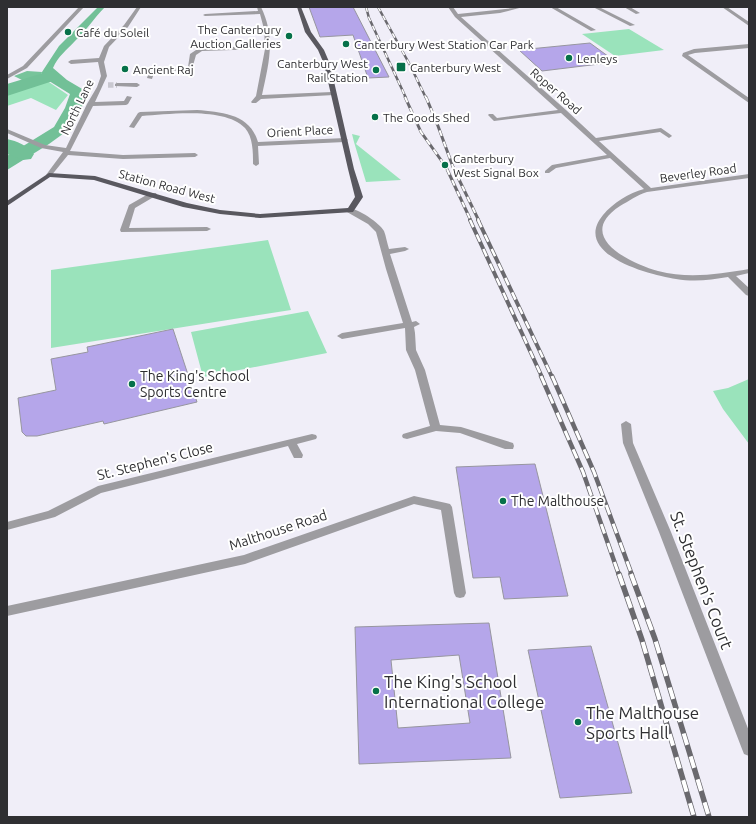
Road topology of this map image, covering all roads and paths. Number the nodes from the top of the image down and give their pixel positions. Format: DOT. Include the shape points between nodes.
graph roads {
  1 [pos="82,7"];
  2 [pos="139,7"];
  3 [pos="299,7"];
  4 [pos="450,7"];
  5 [pos="522,7"];
  6 [pos="552,7"];
  7 [pos="595,7"];
  8 [pos="724,7"];
  9 [pos="734,7"];
  10 [pos="625,9"];
  11 [pos="261,10"];
  12 [pos="638,13"];
  13 [pos="205,15"];
  14 [pos="457,16"];
  15 [pos="749,24"];
  16 [pos="632,26"];
  17 [pos="593,30"];
  18 [pos="200,42"];
  19 [pos="749,46"];
  20 [pos="269,47"];
  21 [pos="200,50"];
  22 [pos="101,60"];
  23 [pos="71,62"];
  24 [pos="7,77"];
  25 [pos="150,78"];
  26 [pos="117,85"];
  27 [pos="137,85"];
  28 [pos="332,94"];
  29 [pos="129,97"];
  30 [pos="259,97"];
  31 [pos="749,100"];
  32 [pos="254,102"];
  33 [pos="187,103"];
  34 [pos="90,104"];
  35 [pos="564,111"];
  36 [pos="184,113"];
  37 [pos="491,115"];
  38 [pos="132,127"];
  39 [pos="7,131"];
  40 [pos="668,136"];
  41 [pos="345,140"];
  42 [pos="595,140"];
  43 [pos="256,144"];
  44 [pos="67,151"];
  45 [pos="195,155"];
  46 [pos="612,156"];
  47 [pos="256,164"];
  48 [pos="547,172"];
  49 [pos="49,175"];
  50 [pos="749,176"];
  51 [pos="650,191"];
  52 [pos="153,195"];
  53 [pos="7,204"];
  54 [pos="350,210"];
  55 [pos="207,229"];
  56 [pos="405,249"];
  57 [pos="385,252"];
  58 [pos="749,271"];
  59 [pos="730,274"];
  60 [pos="749,293"];
  61 [pos="412,327"];
  62 [pos="342,336"];
  63 [pos="626,424"];
  64 [pos="436,428"];
  65 [pos="407,436"];
  66 [pos="312,437"];
  67 [pos="291,442"];
  68 [pos="509,446"];
  69 [pos="298,455"];
  70 [pos="7,526"];
  71 [pos="460,593"];
  72 [pos="7,611"];
  73 [pos="749,749"];
  1 -- 24 [label="street" via="25,67"];
  2 -- 22 [label="street" via="126,26 106,47"];
  3 -- 28 [label="main road" via="308,32 327,64"];
  4 -- 14 [label="street, Roper Road"];
  5 -- 14 [label="street"];
  6 -- 17 [label="street"];
  7 -- 16 [label="street"];
  8 -- 9 [label="street"];
  8 -- 15 [label="street"];
  10 -- 12 [label="street"];
  11 -- 13 [label="street" via="219,17"];
  11 -- 20 [label="street" via="269,36"];
  14 -- 35 [label="street, Roper Road"];
  18 -- 21 [label="street"];
  19 -- 31 [label="street" via="685,54"];
  20 -- 21 [label="street"];
  20 -- 30 [label="street"];
  21 -- 25 [label="street" via="193,54 190,68 151,72"];
  22 -- 23 [label="street"];
  22 -- 34 [label="street, North Lane" via="104,85"];
  26 -- 27 [label="street"];
  28 -- 30 [label="street"];
  28 -- 41 [label="main road"];
  29 -- 34 [label="street" via="126,103"];
  30 -- 32 [label="street"];
  33 -- 36 [label="street"];
  34 -- 44 [label="street, North Lane"];
  35 -- 37 [label="street" via="496,120"];
  35 -- 42 [label="street, Roper Road"];
  36 -- 38 [label="street, Orient Place" via="140,114"];
  36 -- 43 [label="street, Orient Place" via="216,113 236,118 248,127"];
  39 -- 44 [label="street" via="46,148"];
  40 -- 42 [label="street" via="661,130"];
  41 -- 43 [label="street, Orient Place"];
  41 -- 54 [label="main road" via="350,169 359,197"];
  42 -- 46 [label="street, Roper Road"];
  43 -- 47 [label="street, Orient Place"];
  44 -- 45 [label="street" via="123,157"];
  44 -- 49 [label="street, North Lane"];
  46 -- 48 [label="street" via="554,166"];
  46 -- 51 [label="street, Roper Road"];
  49 -- 52 [label="main road, Station Road West" via="95,178"];
  49 -- 53 [label="main road"];
  50 -- 51 [label="street, Beverley Road"];
  51 -- 59 [label="street, Beverley Road" via="637,194 616,205 603,218 598,230 601,244 607,251 632,264 666,275 694,278"];
  52 -- 54 [label="main road, Station Road West" via="220,212 260,216"];
  52 -- 55 [label="street" via="132,207 124,230"];
  54 -- 57 [label="street" via="371,222 380,231"];
  56 -- 57 [label="street"];
  57 -- 61 [label="street"];
  58 -- 59 [label="street, Beverley Road"];
  59 -- 60 [label="street"];
  61 -- 62 [label="street"];
  61 -- 64 [label="street" via="411,350 420,370"];
  63 -- 73 [label="street, St. Stephen's Court" via="628,443 666,532"];
  64 -- 65 [label="street"];
  64 -- 68 [label="street" via="461,430"];
  66 -- 67 [label="street, St. Stephen's Close"];
  67 -- 69 [label="street"];
  67 -- 70 [label="street, St. Stephen's Close" via="98,490 51,514"];
  71 -- 72 [label="street, Malthouse Road" via="446,507 414,500 245,559"];
}
